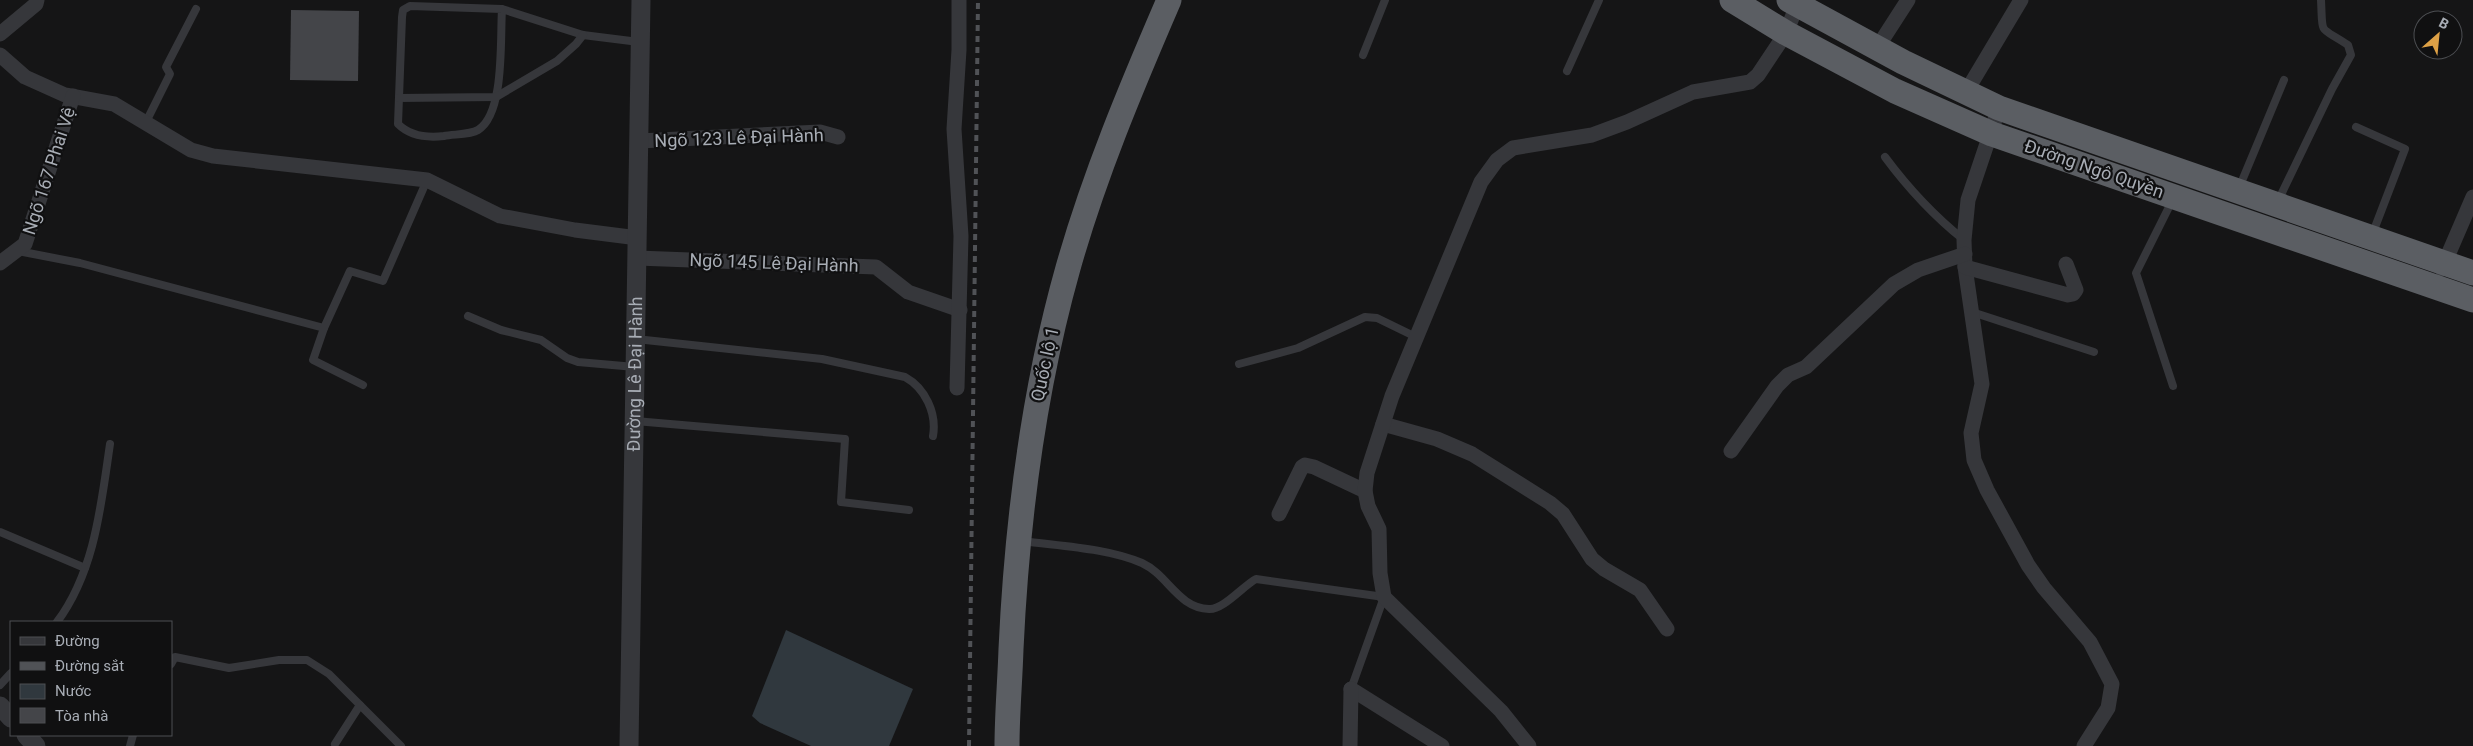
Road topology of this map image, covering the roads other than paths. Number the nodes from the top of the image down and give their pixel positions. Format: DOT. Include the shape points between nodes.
graph roads {
  1 [pos="37,0"];
  2 [pos="641,0"];
  3 [pos="959,0"];
  4 [pos="1169,0"];
  5 [pos="1384,0"];
  6 [pos="1599,0"];
  7 [pos="1732,0"];
  8 [pos="1908,0"];
  9 [pos="2021,0"];
  10 [pos="2321,0"];
  11 [pos="1793,2"];
  12 [pos="196,8"];
  13 [pos="502,9"];
  14 [pos="1786,33"];
  15 [pos="0,34"];
  16 [pos="582,35"];
  17 [pos="641,42"];
  18 [pos="1877,48"];
  19 [pos="0,55"];
  20 [pos="1363,55"];
  21 [pos="1567,71"];
  22 [pos="2284,80"];
  23 [pos="1966,92"];
  24 [pos="73,96"];
  25 [pos="496,97"];
  26 [pos="398,98"];
  27 [pos="1999,108"];
  28 [pos="146,122"];
  29 [pos="2356,128"];
  30 [pos="1992,134"];
  31 [pos="838,137"];
  32 [pos="639,141"];
  33 [pos="1885,157"];
  34 [pos="427,180"];
  35 [pos="2237,192"];
  36 [pos="2174,196"];
  37 [pos="2473,198"];
  38 [pos="2276,205"];
  39 [pos="638,238"];
  40 [pos="2371,238"];
  41 [pos="16,250"];
  42 [pos="1965,254"];
  43 [pos="637,258"];
  44 [pos="0,263"];
  45 [pos="2444,263"];
  46 [pos="2066,264"];
  47 [pos="2473,273"];
  48 [pos="2437,288"];
  49 [pos="2473,300"];
  50 [pos="960,310"];
  51 [pos="1972,312"];
  52 [pos="468,316"];
  53 [pos="324,328"];
  54 [pos="1416,337"];
  55 [pos="636,339"];
  56 [pos="2094,352"];
  57 [pos="1239,364"];
  58 [pos="635,366"];
  59 [pos="364,384"];
  60 [pos="2173,386"];
  61 [pos="957,388"];
  62 [pos="634,421"];
  63 [pos="1383,424"];
  64 [pos="932,436"];
  65 [pos="110,444"];
  66 [pos="1732,451"];
  67 [pos="1366,491"];
  68 [pos="909,510"];
  69 [pos="1279,514"];
  70 [pos="0,532"];
  71 [pos="1018,540"];
  72 [pos="85,568"];
  73 [pos="1384,597"];
  74 [pos="58,621"];
  75 [pos="1668,629"];
  76 [pos="172,662"];
  77 [pos="10,674"];
  78 [pos="0,685"];
  79 [pos="1351,689"];
  80 [pos="360,705"];
  81 [pos="0,706"];
  82 [pos="10,717"];
  83 [pos="27,736"];
  84 [pos="335,744"];
  85 [pos="36,746"];
  86 [pos="401,746"];
  87 [pos="629,746"];
  88 [pos="1007,746"];
  89 [pos="1350,746"];
  90 [pos="1442,746"];
  91 [pos="1529,746"];
  92 [pos="2084,746"];
  1 -- 15 [label="street"];
  2 -- 17 [label="street, Đường Lê Đại Hành"];
  3 -- 50 [label="street" via="960,50 954,129 961,236"];
  4 -- 71 [label="highway, Quốc lộ 1" via="1101,164 1068,267 1044,363 1029,442"];
  5 -- 20 [label="lane"];
  6 -- 21 [label="lane"];
  7 -- 14 [label="highway, Đường Ngô Quyền"];
  8 -- 18 [label="street"];
  9 -- 23 [label="street"];
  10 -- 38 [label="lane" via="2324,32 2348,45 2351,55"];
  11 -- 14 [label="street"];
  11 -- 18 [label="highway, Đường Ngô Quyền"];
  12 -- 28 [label="lane" via="166,66 170,74"];
  13 -- 16 [label="lane"];
  13 -- 25 [label="lane"];
  13 -- 26 [label="lane" via="410,6 403,10"];
  14 -- 30 [label="highway, Đường Ngô Quyền" via="1895,91"];
  14 -- 54 [label="street" via="1750,82 1693,92 1592,135 1512,148 1497,160 1481,182"];
  16 -- 17 [label="lane"];
  16 -- 25 [label="lane" via="557,61"];
  17 -- 32 [label="street, Đường Lê Đại Hành"];
  18 -- 23 [label="highway, Đường Ngô Quyền"];
  19 -- 24 [label="street" via="25,77"];
  22 -- 35 [label="lane"];
  23 -- 27 [label="highway, Đường Ngô Quyền"];
  24 -- 28 [label="street" via="114,104"];
  24 -- 41 [label="street, Ngõ 167 Phai Vệ" via="25,244"];
  25 -- 26 [label="lane"];
  25 -- 26 [label="lane" via="492,112 478,131 440,136 417,136 405,131 398,124"];
  27 -- 30 [label="street"];
  27 -- 35 [label="highway, Đường Ngô Quyền"];
  28 -- 34 [label="street" via="192,150 213,156"];
  29 -- 40 [label="lane" via="2405,149"];
  30 -- 36 [label="highway, Đường Ngô Quyền"];
  30 -- 42 [label="street" via="1968,200"];
  31 -- 32 [label="street, Ngõ 123 Lê Đại Hành" via="820,132"];
  32 -- 39 [label="street, Đường Lê Đại Hành"];
  33 -- 42 [label="lane"];
  34 -- 39 [label="street" via="500,216"];
  34 -- 53 [label="lane" via="383,281 350,271"];
  35 -- 38 [label="highway, Đường Ngô Quyền"];
  36 -- 48 [label="highway, Đường Ngô Quyền"];
  36 -- 60 [label="lane" via="2136,273"];
  37 -- 45 [label="street"];
  38 -- 40 [label="highway, Đường Ngô Quyền"];
  39 -- 43 [label="street, Đường Lê Đại Hành"];
  40 -- 45 [label="highway, Đường Ngô Quyền"];
  41 -- 44 [label="street, Ngõ 167 Phai Vệ"];
  41 -- 53 [label="lane" via="80,263"];
  42 -- 46 [label="street" via="2068,296 2076,290"];
  42 -- 51 [label="street"];
  42 -- 66 [label="street" via="1918,270 1894,284 1806,367 1788,374"];
  43 -- 50 [label="street, Ngõ 145 Lê Đại Hành" via="876,267 908,292"];
  43 -- 55 [label="street, Đường Lê Đại Hành"];
  45 -- 47 [label="highway, Đường Ngô Quyền"];
  45 -- 48 [label="street"];
  48 -- 49 [label="highway, Đường Ngô Quyền"];
  50 -- 61 [label="street"];
  51 -- 56 [label="lane"];
  51 -- 92 [label="street" via="1982,384 1971,434 1974,460 2028,565 2090,642 2112,684 2108,708"];
  52 -- 58 [label="lane" via="501,330 541,340 578,362"];
  53 -- 59 [label="lane" via="313,360"];
  54 -- 57 [label="lane" via="1377,318 1365,317 1298,348"];
  54 -- 63 [label="street"];
  55 -- 58 [label="street, Đường Lê Đại Hành"];
  55 -- 64 [label="lane" via="822,359 905,377 916,383 928,402 935,425"];
  58 -- 62 [label="street, Đường Lê Đại Hành"];
  62 -- 68 [label="lane" via="845,439 841,502"];
  62 -- 87 [label="street, Đường Lê Đại Hành"];
  63 -- 67 [label="street" via="1367,473"];
  63 -- 75 [label="street" via="1437,439 1472,454 1550,503 1563,514 1592,559 1640,590"];
  65 -- 72 [label="lane" via="99,517"];
  67 -- 69 [label="street" via="1305,465"];
  67 -- 73 [label="street" via="1368,506 1379,530"];
  70 -- 72 [label="lane"];
  71 -- 73 [label="lane" via="1104,552 1142,563 1163,577 1185,602 1208,609 1218,608 1256,580"];
  71 -- 88 [label="highway, Quốc lộ 1"];
  72 -- 74 [label="lane" via="69,606"];
  73 -- 79 [label="lane"];
  73 -- 91 [label="street" via="1501,712"];
  76 -- 80 [label="lane" via="175,657 229,668 279,660 307,660 329,674"];
  77 -- 78 [label="lane"];
  79 -- 89 [label="street"];
  79 -- 90 [label="street"];
  80 -- 84 [label="lane"];
  80 -- 86 [label="lane"];
  81 -- 82 [label="street"];
  83 -- 85 [label="street"];
}
